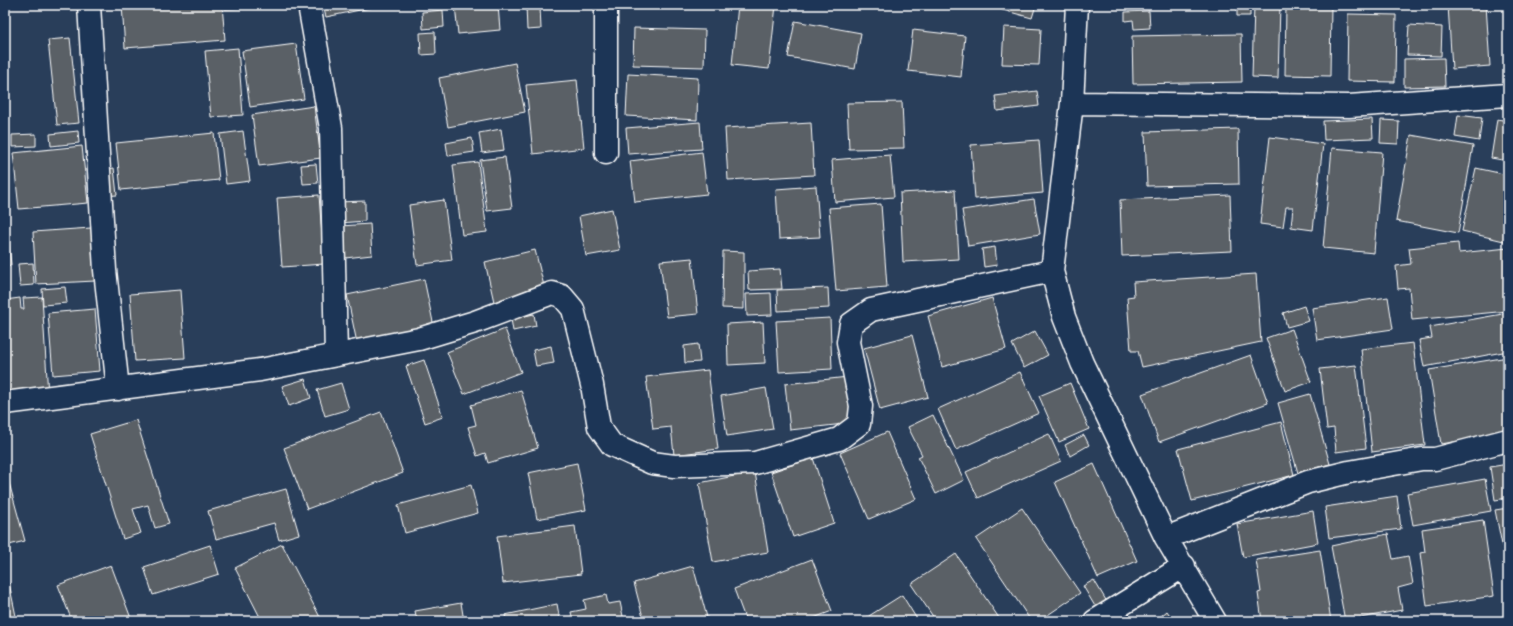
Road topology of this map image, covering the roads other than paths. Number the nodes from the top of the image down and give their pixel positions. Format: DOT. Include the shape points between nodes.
graph roads {
  1 [pos="89,5"];
  2 [pos="309,5"];
  3 [pos="606,5"];
  4 [pos="1077,5"];
  5 [pos="1508,95"];
  6 [pos="1072,103"];
  7 [pos="606,153"];
  8 [pos="1052,271"];
  9 [pos="336,355"];
  10 [pos="118,388"];
  11 [pos="5,403"];
  12 [pos="1508,440"];
  13 [pos="1166,538"];
  14 [pos="1184,566"];
  15 [pos="1095,621"];
  16 [pos="1215,621"];
  1 -- 10 [label="street" via="105,270"];
  2 -- 9 [label="street" via="331,128"];
  3 -- 7 [label="street"];
  4 -- 6 [label="street"];
  5 -- 6 [label="street" via="1349,106"];
  6 -- 8 [label="street"];
  8 -- 9 [label="street" via="871,310 851,324 848,342 861,406 859,424 839,439 756,463 674,466 652,463 612,445 599,427 592,385 573,308 562,296 552,293 475,322 419,339"];
  8 -- 13 [label="street" via="1064,317 1082,363"];
  9 -- 10 [label="street" via="260,370"];
  10 -- 11 [label="street"];
  12 -- 13 [label="street" via="1436,458 1349,472 1308,482"];
  13 -- 14 [label="street"];
  14 -- 15 [label="street"];
  14 -- 16 [label="street"];
}
